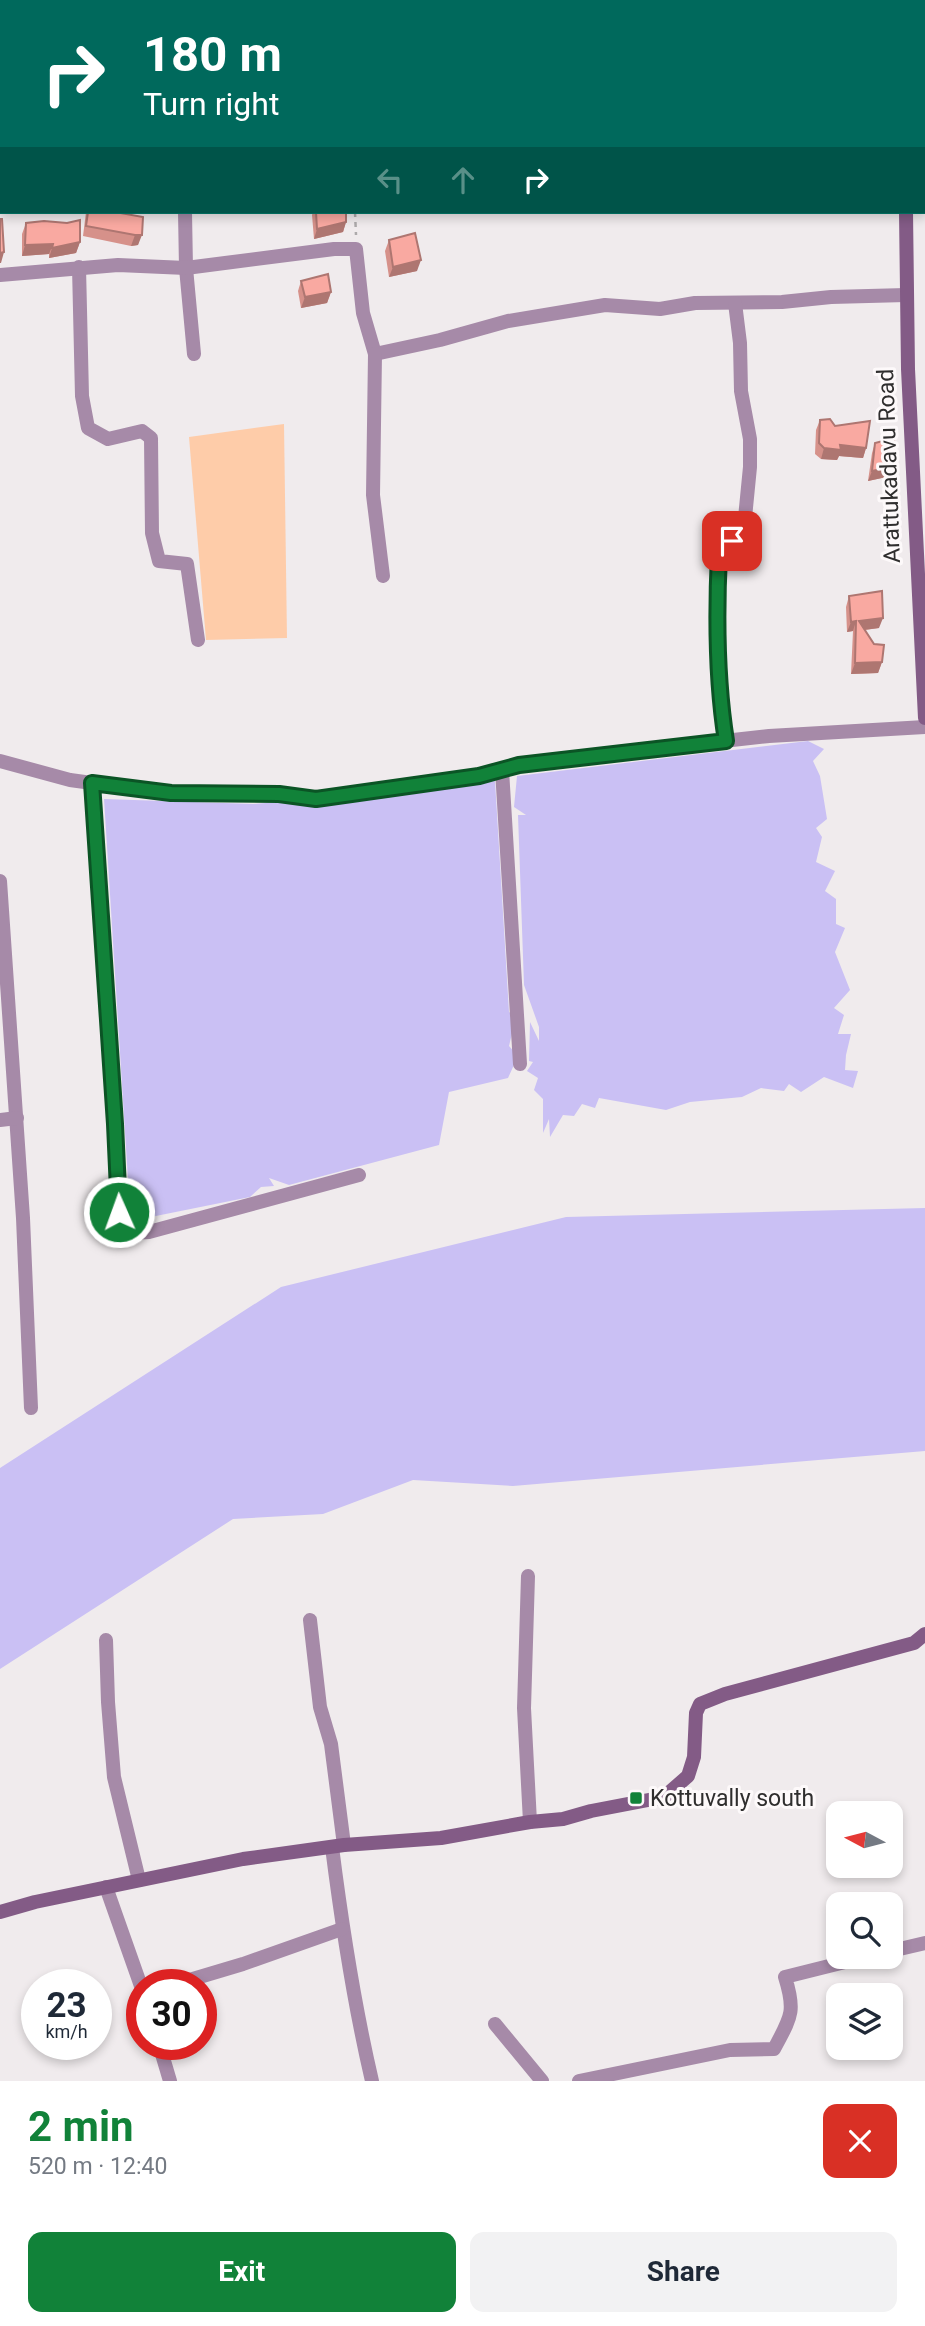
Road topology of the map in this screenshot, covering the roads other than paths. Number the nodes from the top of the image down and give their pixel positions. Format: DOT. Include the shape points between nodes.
graph roads {
  1 [pos="185,214"];
  2 [pos="906,214"];
  3 [pos="79,267"];
  4 [pos="186,268"];
  5 [pos="0,275"];
  6 [pos="906,295"];
  7 [pos="735,303"];
  8 [pos="194,354"];
  9 [pos="375,354"];
  10 [pos="383,576"];
  11 [pos="198,640"];
  12 [pos="925,718"];
  13 [pos="925,727"];
  14 [pos="726,741"];
  15 [pos="0,761"];
  16 [pos="502,771"];
  17 [pos="92,783"];
  18 [pos="0,881"];
  19 [pos="520,1065"];
  20 [pos="17,1118"];
  21 [pos="0,1120"];
  22 [pos="359,1175"];
  23 [pos="31,1408"];
  24 [pos="528,1576"];
  25 [pos="310,1620"];
  26 [pos="925,1634"];
  27 [pos="106,1640"];
  28 [pos="530,1822"];
  29 [pos="338,1846"];
  30 [pos="139,1880"];
  31 [pos="106,1887"];
  32 [pos="0,1912"];
  33 [pos="342,1929"];
  34 [pos="925,1943"];
  35 [pos="903,1948"];
  36 [pos="826,1967"];
  37 [pos="135,1969"];
  38 [pos="217,1972"];
  39 [pos="495,2024"];
  40 [pos="164,2060"];
  41 [pos="170,2081"];
  42 [pos="372,2081"];
  43 [pos="542,2081"];
  44 [pos="579,2081"];
  1 -- 4 [label="street"];
  2 -- 6 [label="main road, Arattukadavu Road"];
  3 -- 4 [label="street"];
  3 -- 5 [label="street"];
  3 -- 11 [label="street" via="82,396 88,428 108,439 142,430 151,438 152,533 159,561 187,564"];
  4 -- 8 [label="street"];
  4 -- 9 [label="street" via="356,249 363,313"];
  6 -- 7 [label="street"];
  6 -- 12 [label="main road, Arattukadavu Road"];
  7 -- 9 [label="street" via="660,309 605,305 561,311"];
  7 -- 14 [label="street" via="750,467 744,528 719,554 716,638"];
  9 -- 10 [label="street" via="373,495"];
  13 -- 14 [label="street"];
  14 -- 16 [label="street" via="519,765"];
  15 -- 17 [label="street"];
  16 -- 17 [label="street" via="316,799 171,793"];
  16 -- 19 [label="street"];
  17 -- 22 [label="street" via="119,1212 125,1229 149,1232"];
  18 -- 20 [label="street"];
  20 -- 21 [label="street"];
  20 -- 23 [label="street"];
  24 -- 28 [label="street" via="524,1709"];
  25 -- 29 [label="street" via="320,1707 331,1744"];
  26 -- 28 [label="main road" via="914,1643 699,1704 688,1776 664,1797"];
  27 -- 30 [label="street" via="114,1777"];
  28 -- 29 [label="main road" via="441,1838"];
  29 -- 30 [label="main road"];
  29 -- 33 [label="street"];
  30 -- 31 [label="main road"];
  31 -- 32 [label="main road"];
  31 -- 37 [label="street"];
  33 -- 38 [label="street"];
  33 -- 42 [label="street"];
  34 -- 35 [label="street"];
  36 -- 44 [label="street" via="785,1977 792,2001 788,2023 774,2049 730,2050"];
  39 -- 43 [label="street"];
  40 -- 41 [label="street"];
}
